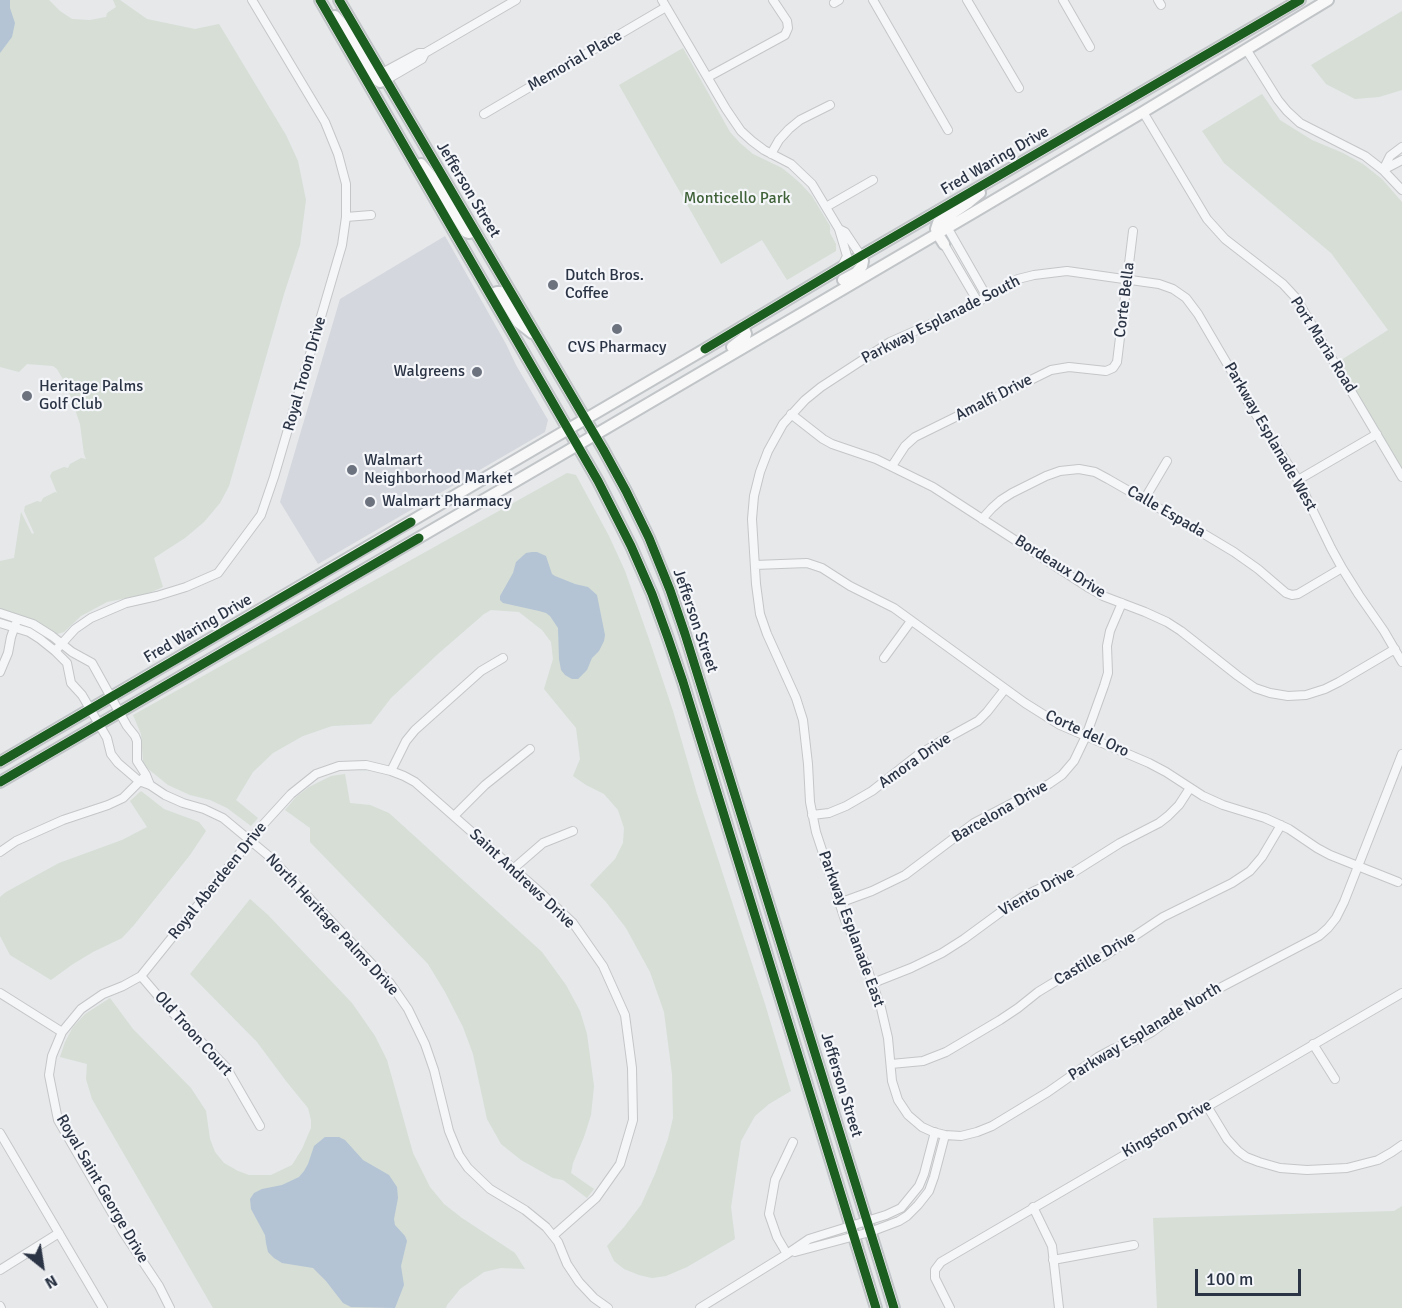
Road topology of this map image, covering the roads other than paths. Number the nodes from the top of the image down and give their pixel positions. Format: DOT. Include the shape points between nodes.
graph roads {
  1 [pos="252,0"];
  2 [pos="321,0"];
  3 [pos="339,0"];
  4 [pos="516,0"];
  5 [pos="773,0"];
  6 [pos="873,0"];
  7 [pos="967,0"];
  8 [pos="1063,0"];
  9 [pos="1300,0"];
  10 [pos="1325,1"];
  11 [pos="664,3"];
  12 [pos="1090,47"];
  13 [pos="1246,50"];
  14 [pos="384,76"];
  15 [pos="708,78"];
  16 [pos="1019,88"];
  17 [pos="830,105"];
  18 [pos="1143,112"];
  19 [pos="484,114"];
  20 [pos="948,130"];
  21 [pos="400,138"];
  22 [pos="1402,147"];
  23 [pos="771,154"];
  24 [pos="1402,160"];
  25 [pos="1383,170"];
  26 [pos="995,178"];
  27 [pos="873,180"];
  28 [pos="1402,190"];
  29 [pos="826,207"];
  30 [pos="371,215"];
  31 [pos="346,217"];
  32 [pos="839,229"];
  33 [pos="942,230"];
  34 [pos="475,231"];
  35 [pos="1133,231"];
  36 [pos="944,244"];
  37 [pos="861,256"];
  38 [pos="842,267"];
  39 [pos="1127,280"];
  40 [pos="491,296"];
  41 [pos="987,297"];
  42 [pos="978,302"];
  43 [pos="808,309"];
  44 [pos="743,326"];
  45 [pos="537,337"];
  46 [pos="1113,368"];
  47 [pos="702,372"];
  48 [pos="791,414"];
  49 [pos="585,419"];
  50 [pos="568,429"];
  51 [pos="1377,434"];
  52 [pos="595,435"];
  53 [pos="578,445"];
  54 [pos="1167,461"];
  55 [pos="892,466"];
  56 [pos="1402,477"];
  57 [pos="1298,480"];
  58 [pos="754,496"];
  59 [pos="1144,500"];
  60 [pos="982,519"];
  61 [pos="755,565"];
  62 [pos="1342,568"];
  63 [pos="1122,603"];
  64 [pos="0,613"];
  65 [pos="18,619"];
  66 [pos="911,621"];
  67 [pos="0,623"];
  68 [pos="15,628"];
  69 [pos="62,644"];
  70 [pos="1395,649"];
  71 [pos="55,651"];
  72 [pos="503,658"];
  73 [pos="884,658"];
  74 [pos="1402,662"];
  75 [pos="0,672"];
  76 [pos="1005,689"];
  77 [pos="111,698"];
  78 [pos="90,710"];
  79 [pos="119,712"];
  80 [pos="99,724"];
  81 [pos="1086,736"];
  82 [pos="530,749"];
  83 [pos="1402,754"];
  84 [pos="0,762"];
  85 [pos="391,771"];
  86 [pos="142,778"];
  87 [pos="0,782"];
  88 [pos="1190,788"];
  89 [pos="812,815"];
  90 [pos="454,816"];
  91 [pos="1281,825"];
  92 [pos="573,831"];
  93 [pos="250,840"];
  94 [pos="0,852"];
  95 [pos="1358,866"];
  96 [pos="513,869"];
  97 [pos="1398,882"];
  98 [pos="839,903"];
  99 [pos="141,976"];
  100 [pos="873,983"];
  101 [pos="0,993"];
  102 [pos="1402,993"];
  103 [pos="62,1032"];
  104 [pos="1314,1044"];
  105 [pos="891,1064"];
  106 [pos="1335,1079"];
  107 [pos="1207,1106"];
  108 [pos="260,1126"];
  109 [pos="0,1133"];
  110 [pos="940,1134"];
  111 [pos="793,1142"];
  112 [pos="1402,1145"];
  113 [pos="4,1148"];
  114 [pos="1033,1208"];
  115 [pos="860,1228"];
  116 [pos="60,1233"];
  117 [pos="554,1235"];
  118 [pos="1134,1245"];
  119 [pos="787,1254"];
  120 [pos="1053,1260"];
  121 [pos="0,1270"];
  122 [pos="103,1308"];
  123 [pos="170,1308"];
  124 [pos="608,1308"];
  125 [pos="700,1308"];
  126 [pos="876,1308"];
  127 [pos="894,1308"];
  128 [pos="950,1308"];
  129 [pos="1059,1308"];
  1 -- 31 [label="street, Royal Troon Drive" via="325,122 346,184"];
  2 -- 14 [label="main road" via="347,30 375,78 380,82"];
  2 -- 21 [label="main road, Jefferson Street"];
  3 -- 14 [label="main road, Jefferson Street"];
  4 -- 14 [label="street" via="425,52 422,59"];
  5 -- 15 [label="street" via="785,17 787,32"];
  6 -- 20 [label="street"];
  7 -- 16 [label="street"];
  8 -- 12 [label="street"];
  9 -- 26 [label="main road, Fred Waring Drive"];
  10 -- 13 [label="main road, Fred Waring Drive"];
  11 -- 15 [label="street"];
  11 -- 19 [label="street, Memorial Place"];
  13 -- 18 [label="main road, Fred Waring Drive"];
  13 -- 25 [label="street" via="1278,100 1300,123 1365,156"];
  14 -- 34 [label="main road, Jefferson Street"];
  15 -- 23 [label="street" via="741,131"];
  17 -- 23 [label="street" via="789,129"];
  18 -- 33 [label="main road, Fred Waring Drive"];
  18 -- 51 [label="street, Port Maria Road" via="1207,219 1225,239 1296,298"];
  21 -- 34 [label="main road" via="435,181 467,233"];
  21 -- 40 [label="main road, Jefferson Street"];
  22 -- 25 [label="street" via="1390,156"];
  23 -- 29 [label="street" via="802,173"];
  24 -- 25 [label="street"];
  25 -- 28 [label="street"];
  26 -- 33 [label="main road" via="939,223 936,229"];
  26 -- 37 [label="main road, Fred Waring Drive"];
  27 -- 29 [label="street"];
  29 -- 32 [label="street"];
  30 -- 31 [label="street"];
  31 -- 69 [label="street, Royal Troon Drive" via="342,245 261,516 218,573 91,618"];
  32 -- 37 [label="street"];
  32 -- 38 [label="street" via="847,256"];
  33 -- 36 [label="main road"];
  33 -- 41 [label="street"];
  33 -- 43 [label="main road, Fred Waring Drive"];
  34 -- 45 [label="main road, Jefferson Street"];
  35 -- 39 [label="street, Corte Bella"];
  36 -- 42 [label="street"];
  37 -- 38 [label="main road, Fred Waring Drive"];
  37 -- 43 [label="main road" via="860,269 825,292"];
  38 -- 44 [label="main road, Fred Waring Drive"];
  39 -- 41 [label="street, Parkway Esplanade South" via="1068,271 1050,273 1018,279"];
  39 -- 46 [label="street, Corte Bella" via="1117,362"];
  39 -- 57 [label="street, Parkway Esplanade West" via="1159,284 1186,298"];
  40 -- 45 [label="main road" via="500,292 518,322"];
  40 -- 50 [label="main road, Jefferson Street"];
  41 -- 42 [label="street, Parkway Esplanade South"];
  42 -- 48 [label="street, Parkway Esplanade South" via="890,342 821,387"];
  43 -- 47 [label="main road, Fred Waring Drive"];
  44 -- 47 [label="main road" via="746,334 742,340"];
  44 -- 49 [label="main road, Fred Waring Drive"];
  45 -- 49 [label="main road, Jefferson Street"];
  46 -- 55 [label="street, Amalfi Drive" via="1051,369 915,437"];
  47 -- 52 [label="main road, Fred Waring Drive"];
  48 -- 55 [label="street, Bordeaux Drive" via="832,444"];
  48 -- 58 [label="street, Parkway Esplanade South" via="768,451"];
  49 -- 50 [label="main road, Fred Waring Drive"];
  49 -- 52 [label="main road, Jefferson Street"];
  50 -- 53 [label="main road, Jefferson Street"];
  50 -- 77 [label="main road, Fred Waring Drive"];
  51 -- 56 [label="street, Port Maria Road"];
  51 -- 57 [label="street"];
  52 -- 53 [label="main road, Fred Waring Drive"];
  52 -- 115 [label="main road, Jefferson Street" via="636,510 670,590"];
  53 -- 79 [label="main road, Fred Waring Drive"];
  53 -- 115 [label="main road, Jefferson Street" via="631,546 669,638"];
  54 -- 59 [label="street"];
  55 -- 60 [label="street, Bordeaux Drive"];
  57 -- 62 [label="street, Parkway Esplanade West"];
  58 -- 61 [label="street, Parkway Esplanade East"];
  59 -- 60 [label="street, Calle Espada" via="1095,472 1060,471 1001,500"];
  59 -- 62 [label="street, Calle Espada" via="1234,552 1286,593 1298,594"];
  60 -- 63 [label="street, Bordeaux Drive" via="1089,588"];
  61 -- 66 [label="street, Corte del Oro" via="807,563 822,568"];
  61 -- 89 [label="street, Parkway Esplanade East" via="760,614 803,720"];
  62 -- 70 [label="street, Parkway Esplanade West"];
  63 -- 70 [label="street, Bordeaux Drive" via="1167,622 1255,688 1270,693 1306,695 1325,689"];
  63 -- 81 [label="street, Barcelona Drive" via="1110,631 1108,673"];
  64 -- 65 [label="street"];
  65 -- 68 [label="street"];
  65 -- 69 [label="street" via="33,624"];
  66 -- 73 [label="street"];
  66 -- 76 [label="street, Corte del Oro"];
  67 -- 68 [label="street"];
  68 -- 71 [label="street"];
  68 -- 75 [label="street"];
  69 -- 71 [label="street, Royal Troon Drive"];
  69 -- 77 [label="street" via="92,663"];
  70 -- 74 [label="street, Parkway Esplanade West"];
  71 -- 78 [label="street, North Heritage Palms Drive" via="67,663 71,683"];
  72 -- 85 [label="street" via="481,671 415,730"];
  76 -- 81 [label="street, Corte del Oro" via="1060,725"];
  76 -- 89 [label="street, Amora Drive" via="978,721 918,755 872,791 829,813"];
  77 -- 78 [label="main road, Fred Waring Drive"];
  77 -- 79 [label="street"];
  78 -- 80 [label="street, North Heritage Palms Drive"];
  78 -- 84 [label="main road, Fred Waring Drive"];
  79 -- 80 [label="main road, Fred Waring Drive"];
  79 -- 86 [label="street" via="137,741"];
  80 -- 86 [label="street, North Heritage Palms Drive" via="114,759"];
  80 -- 87 [label="main road, Fred Waring Drive"];
  81 -- 88 [label="street, Corte del Oro" via="1149,763"];
  81 -- 98 [label="street, Barcelona Drive" via="1062,775 974,823 904,875"];
  82 -- 90 [label="street" via="484,785"];
  83 -- 95 [label="street, Parkway Esplanade North"];
  85 -- 90 [label="street, Saint Andrews Drive" via="415,782"];
  85 -- 93 [label="street, Royal Aberdeen Drive" via="366,765 339,766 316,774 291,794"];
  86 -- 93 [label="street, North Heritage Palms Drive" via="174,799 223,818"];
  86 -- 94 [label="street" via="123,798 108,806 63,820"];
  88 -- 91 [label="street, Corte del Oro" via="1223,805"];
  88 -- 100 [label="street, Viento Drive" via="1179,806 1159,823 1024,896 942,953"];
  89 -- 98 [label="street, Parkway Esplanade East"];
  90 -- 96 [label="street, Saint Andrews Drive"];
  91 -- 95 [label="street, Corte del Oro" via="1323,851"];
  91 -- 105 [label="street, Castille Drive" via="1262,857 1232,883 1163,917 946,1052 923,1061"];
  92 -- 96 [label="street" via="543,843"];
  93 -- 99 [label="street, Royal Aberdeen Drive"];
  93 -- 117 [label="street, North Heritage Palms Drive" via="382,975 408,1009 431,1058 453,1142 468,1168 490,1190 525,1210"];
  95 -- 97 [label="street, Corte del Oro"];
  95 -- 110 [label="street, Parkway Esplanade North" via="1336,918 1319,936 1193,1002 1152,1032 1098,1057 992,1126 960,1136"];
  96 -- 117 [label="street, Saint Andrews Drive" via="573,923 603,966 625,1015 632,1068 633,1120 620,1164 595,1200"];
  98 -- 100 [label="street, Parkway Esplanade East"];
  99 -- 103 [label="street, Royal Aberdeen Drive" via="89,1002"];
  99 -- 108 [label="street, Old Troon Court" via="226,1067"];
  100 -- 105 [label="street, Parkway Esplanade East"];
  101 -- 103 [label="street"];
  102 -- 104 [label="street, Kingston Drive"];
  103 -- 123 [label="street, Royal Saint George Drive" via="49,1075 58,1120"];
  104 -- 106 [label="street"];
  104 -- 107 [label="street, Kingston Drive"];
  105 -- 110 [label="street, Parkway Esplanade East" via="898,1100 908,1115"];
  107 -- 112 [label="street" via="1238,1151 1280,1168 1347,1168 1378,1160"];
  107 -- 114 [label="street, Kingston Drive"];
  109 -- 113 [label="street"];
  110 -- 115 [label="street" via="932,1184 918,1205 899,1221"];
  111 -- 119 [label="street" via="775,1180 769,1214"];
  113 -- 116 [label="street"];
  114 -- 120 [label="street" via="1052,1246"];
  114 -- 128 [label="street, Kingston Drive" via="941,1262 935,1278"];
  115 -- 119 [label="street" via="809,1239"];
  115 -- 126 [label="main road, Jefferson Street"];
  115 -- 127 [label="main road, Jefferson Street"];
  116 -- 121 [label="street"];
  116 -- 122 [label="street"];
  117 -- 124 [label="street, North Heritage Palms Drive" via="573,1274"];
  118 -- 120 [label="street"];
  119 -- 125 [label="street"];
  120 -- 129 [label="street"];
}
